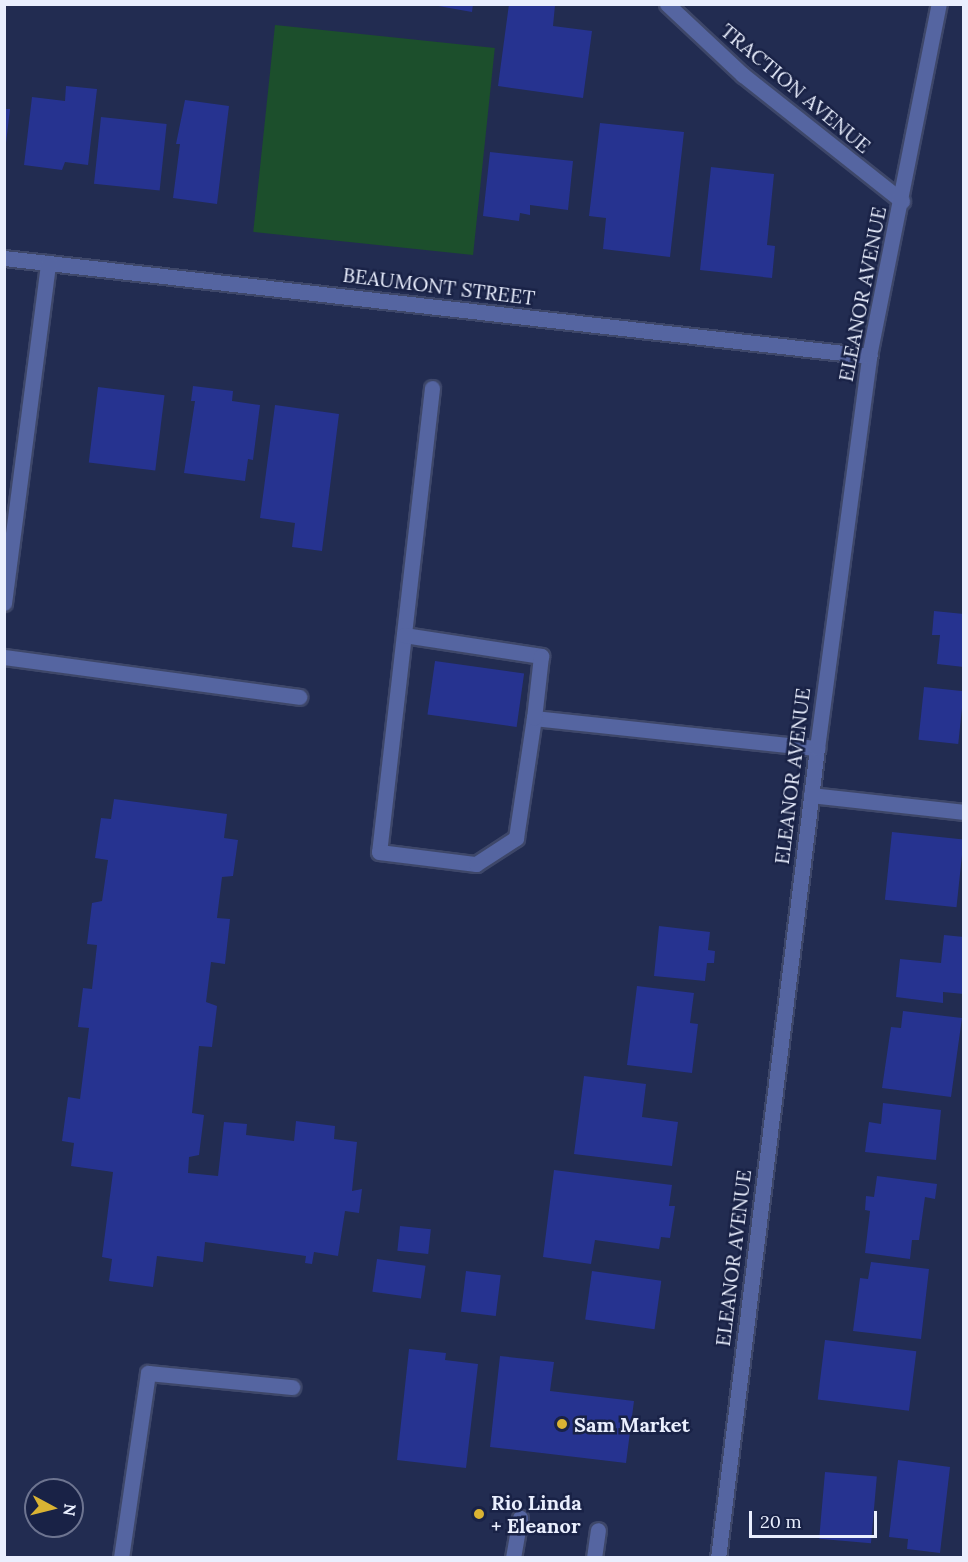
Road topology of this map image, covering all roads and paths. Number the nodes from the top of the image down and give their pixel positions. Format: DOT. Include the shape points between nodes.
graph roads {
  1 [pos="667,4"];
  2 [pos="939,4"];
  3 [pos="902,201"];
  4 [pos="4,258"];
  5 [pos="48,263"];
  6 [pos="869,356"];
  7 [pos="432,388"];
  8 [pos="4,603"];
  9 [pos="404,635"];
  10 [pos="4,657"];
  11 [pos="299,696"];
  12 [pos="534,717"];
  13 [pos="817,748"];
  14 [pos="811,795"];
  15 [pos="963,812"];
  16 [pos="292,1387"];
  17 [pos="520,1518"];
  18 [pos="598,1530"];
  19 [pos="121,1557"];
  20 [pos="513,1557"];
  21 [pos="594,1557"];
  22 [pos="718,1557"];
  1 -- 3 [label="street, TRACTION AVENUE" via="743,75"];
  2 -- 3 [label="street, ELEANOR AVENUE"];
  3 -- 6 [label="street, ELEANOR AVENUE"];
  4 -- 5 [label="street, BEAUMONT STREET"];
  5 -- 6 [label="street, BEAUMONT STREET"];
  5 -- 8 [label="street"];
  6 -- 13 [label="street, ELEANOR AVENUE"];
  7 -- 9 [label="street"];
  9 -- 12 [label="street" via="541,656"];
  9 -- 12 [label="street" via="379,852 476,864 516,838"];
  10 -- 11 [label="street"];
  12 -- 13 [label="street"];
  13 -- 14 [label="street, ELEANOR AVENUE"];
  14 -- 15 [label="street"];
  14 -- 22 [label="street, ELEANOR AVENUE"];
  16 -- 19 [label="street" via="148,1373"];
  17 -- 20 [label="street"];
  18 -- 21 [label="street"];
}
